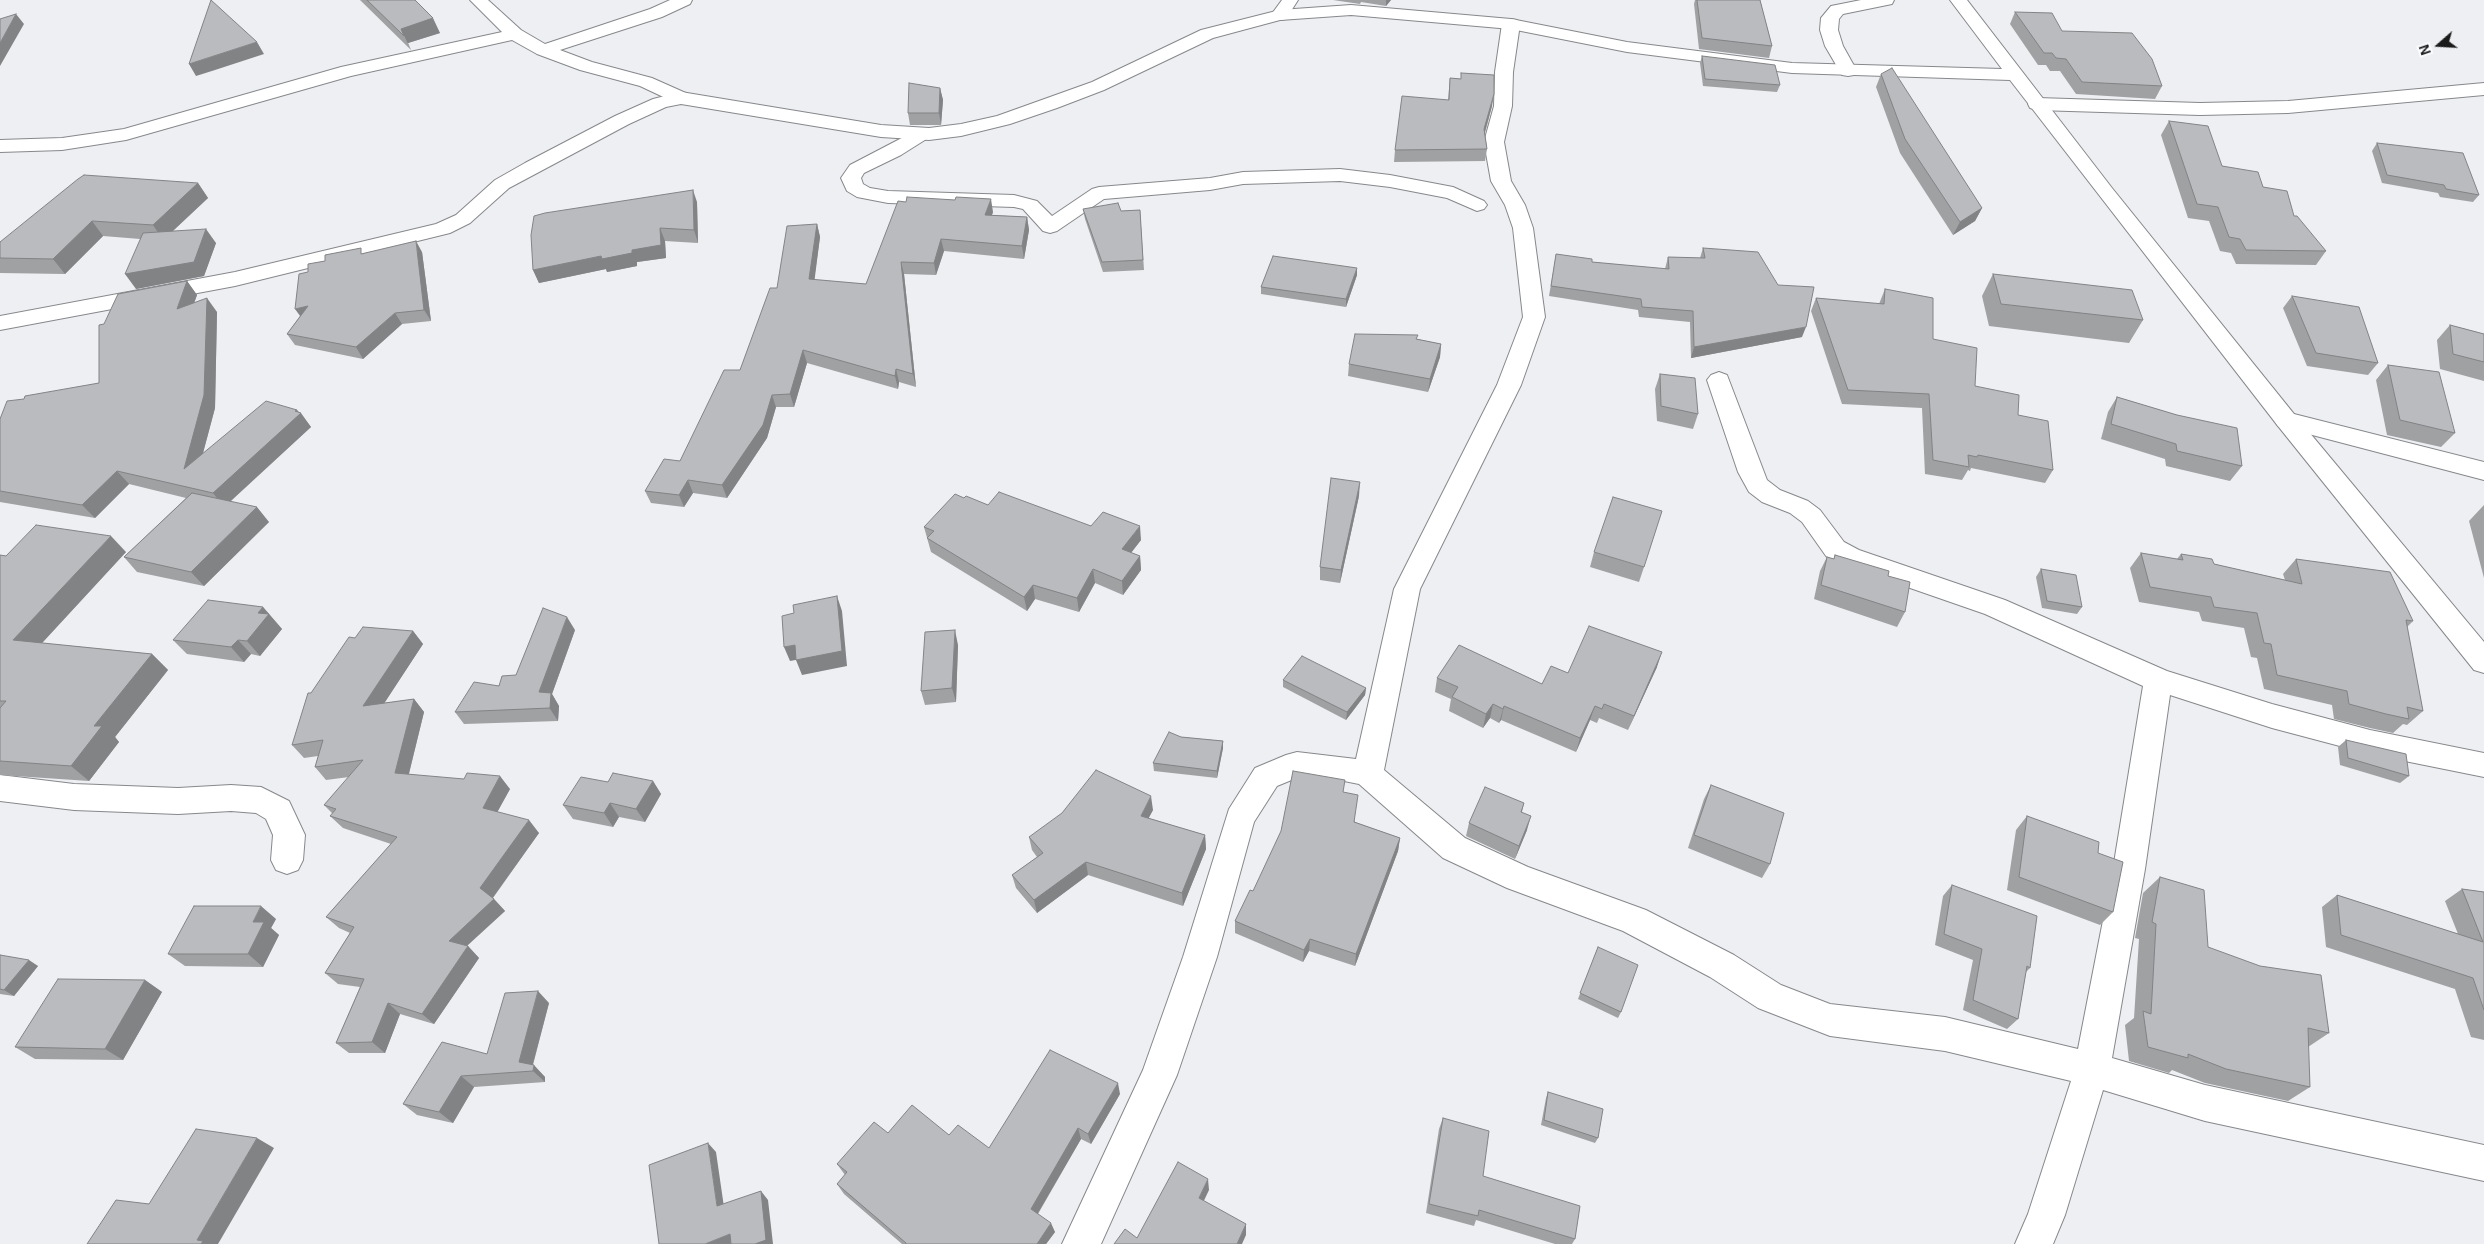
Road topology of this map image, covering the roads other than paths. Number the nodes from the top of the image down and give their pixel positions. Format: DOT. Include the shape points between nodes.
graph roads {
  1 [pos="478,0"];
  2 [pos="684,0"];
  3 [pos="1886,0"];
  4 [pos="1958,0"];
  5 [pos="1285,8"];
  6 [pos="1511,24"];
  7 [pos="516,34"];
  8 [pos="543,50"];
  9 [pos="1848,71"];
  10 [pos="2015,75"];
  11 [pos="2484,89"];
  12 [pos="681,98"];
  13 [pos="2037,104"];
  14 [pos="921,134"];
  15 [pos="0,146"];
  16 [pos="1477,205"];
  17 [pos="0,323"];
  18 [pos="1719,380"];
  19 [pos="2286,420"];
  20 [pos="2484,472"];
  21 [pos="2484,662"];
  22 [pos="2158,680"];
  23 [pos="2484,765"];
  24 [pos="1368,774"];
  25 [pos="0,788"];
  26 [pos="287,860"];
  27 [pos="2092,1069"];
  28 [pos="2484,1163"];
  29 [pos="1081,1244"];
  30 [pos="2034,1244"];
  1 -- 7 [label="street"];
  2 -- 8 [label="street" via="656,13"];
  3 -- 9 [label="street" via="1837,10 1830,18 1829,30 1834,46"];
  4 -- 10 [label="street"];
  5 -- 6 [label="street" via="1351,10"];
  5 -- 14 [label="street" via="1208,34 1098,86 1003,120 961,130"];
  6 -- 9 [label="street" via="1671,54"];
  6 -- 24 [label="street" via="1503,106 1494,142 1502,181 1523,228 1534,318 1509,386 1408,589"];
  7 -- 8 [label="street"];
  7 -- 15 [label="street" via="347,71 126,134 62,144"];
  8 -- 12 [label="street" via="586,66 646,82"];
  9 -- 10 [label="street"];
  10 -- 13 [label="street"];
  11 -- 13 [label="street" via="2288,107 2200,109"];
  12 -- 14 [label="street" via="881,131"];
  12 -- 17 [label="street" via="660,103 622,120 532,167 502,184 463,219 443,229 235,279"];
  13 -- 19 [label="street"];
  14 -- 16 [label="street" via="857,169 851,178 854,187 864,193 888,197 1022,203 1030,205 1050,227 1099,192 1210,184 1243,178 1340,175 1453,193"];
  18 -- 22 [label="street" via="1750,472 1758,486 1811,516 1835,548 1850,558 1994,607"];
  19 -- 20 [label="street"];
  19 -- 21 [label="street"];
  22 -- 23 [label="street" via="2272,716 2370,742"];
  22 -- 27 [label="street" via="2129,869"];
  24 -- 27 [label="street" via="1454,848 1518,878 1634,920 1722,966 1770,998 1830,1020 1945,1034"];
  24 -- 29 [label="street" via="1344,768 1297,764 1266,777 1240,818 1200,957 1159,1075"];
  25 -- 26 [label="street" via="74,797 260,800 278,810 289,835"];
  27 -- 28 [label="street" via="2205,1103"];
  27 -- 30 [label="street"];
}
